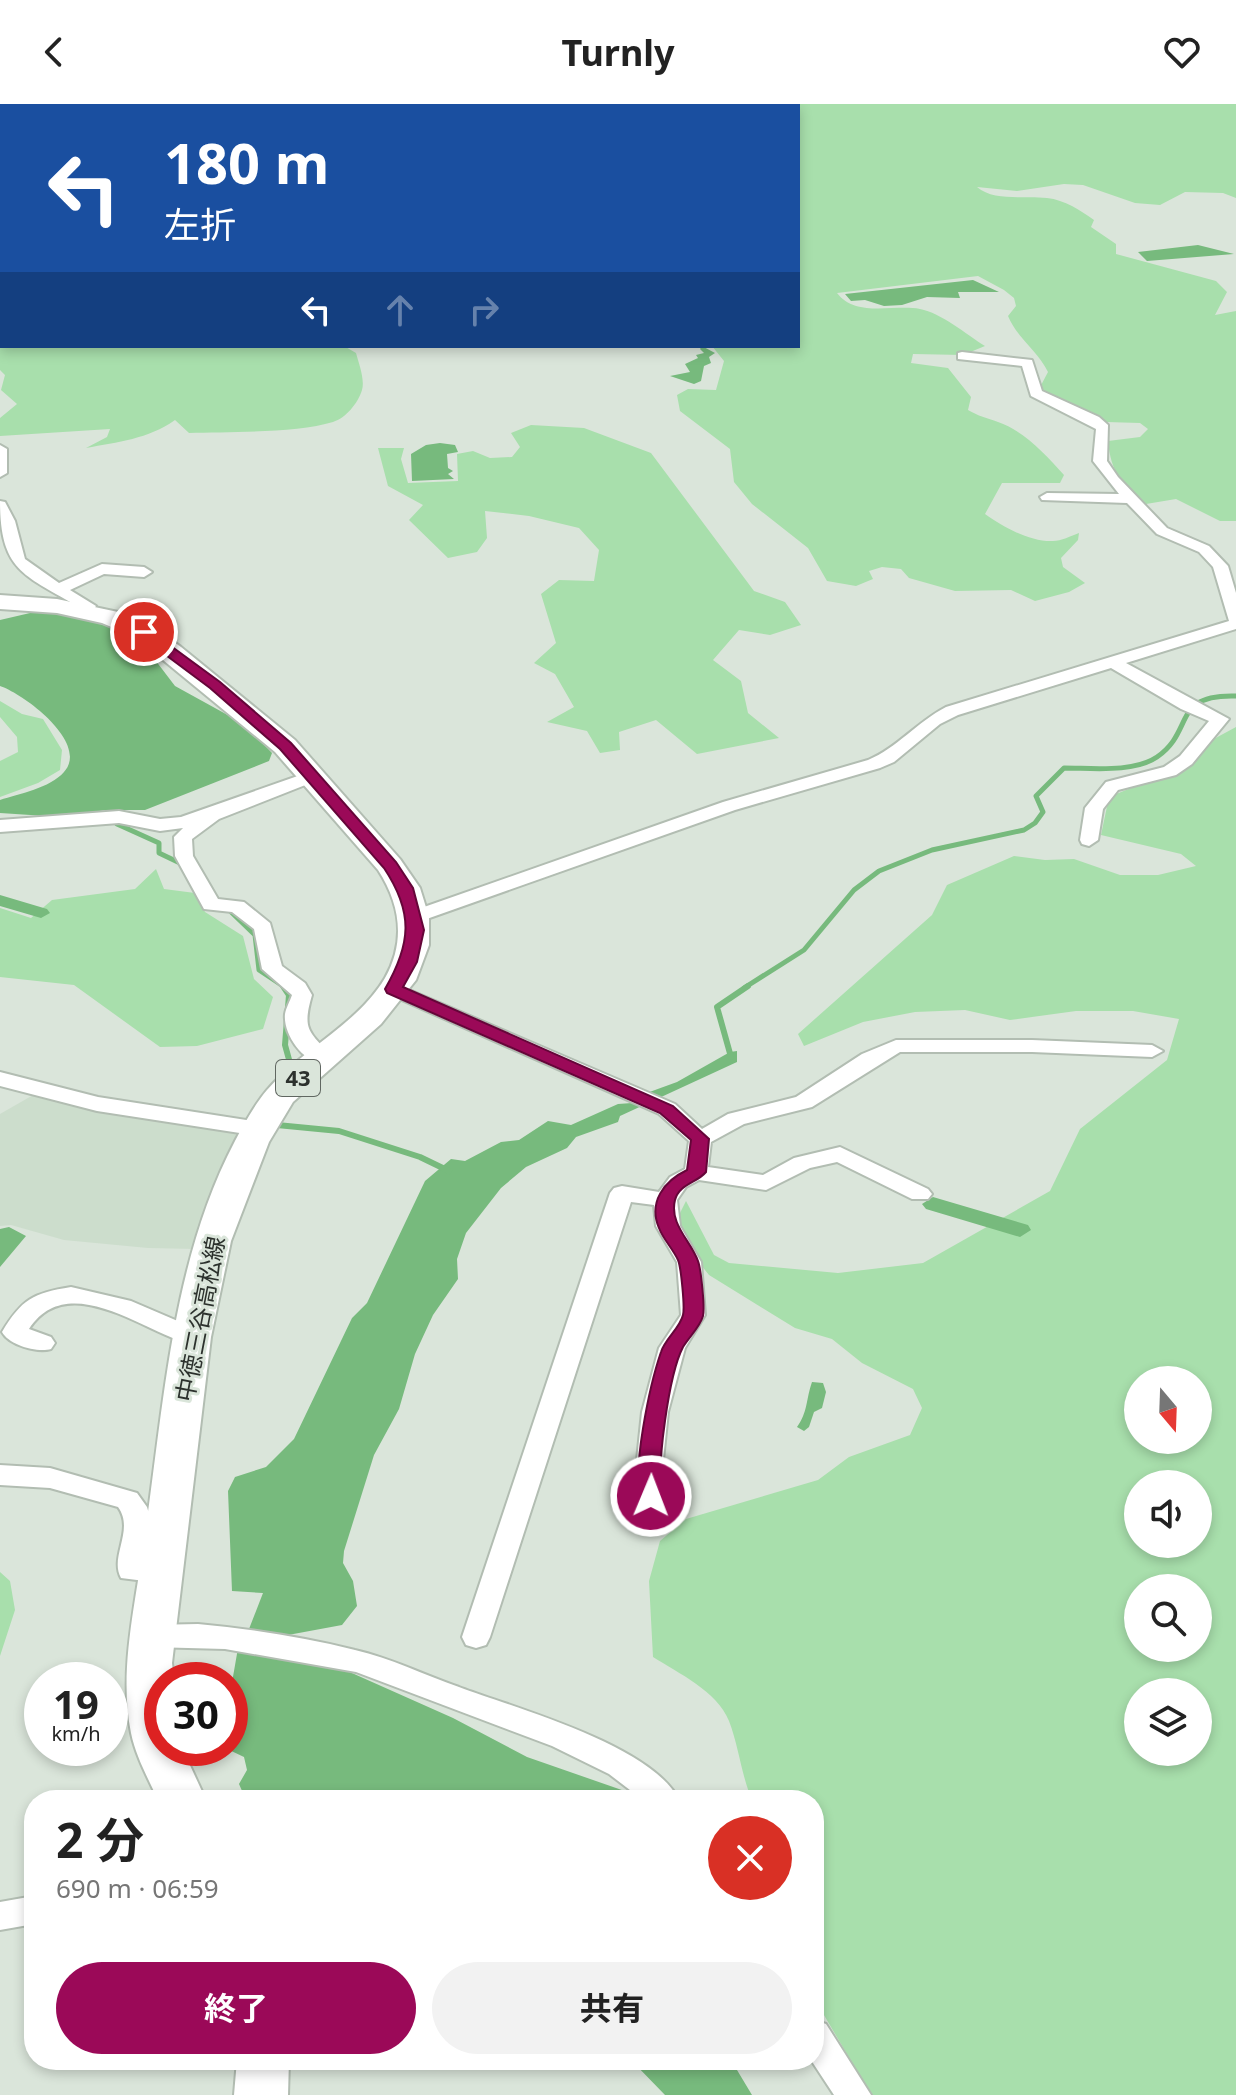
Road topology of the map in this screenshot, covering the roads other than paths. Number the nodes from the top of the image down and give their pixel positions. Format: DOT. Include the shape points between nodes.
graph roads {
  1 [pos="962,356"];
  2 [pos="0,449"];
  3 [pos="0,473"];
  4 [pos="1047,497"];
  5 [pos="1133,499"];
  6 [pos="0,505"];
  7 [pos="144,572"];
  8 [pos="73,599"];
  9 [pos="0,602"];
  10 [pos="1236,621"];
  11 [pos="1113,662"];
  12 [pos="312,776"];
  13 [pos="212,815"];
  14 [pos="0,826"];
  15 [pos="1089,840"];
  16 [pos="414,917"];
  17 [pos="393,989"];
  18 [pos="1152,1051"];
  19 [pos="321,1058"];
  20 [pos="0,1079"];
  21 [pos="259,1129"];
  22 [pos="700,1139"];
  23 [pos="696,1172"];
  24 [pos="920,1194"];
  25 [pos="665,1200"];
  26 [pos="192,1337"];
  27 [pos="42,1343"];
  28 [pos="0,1475"];
  29 [pos="655,1513"];
  30 [pos="161,1573"];
  31 [pos="151,1636"];
  32 [pos="476,1637"];
  33 [pos="177,1790"];
  34 [pos="655,1790"];
  35 [pos="24,1912"];
  36 [pos="0,1916"];
  37 [pos="824,2050"];
  38 [pos="262,2070"];
  39 [pos="261,2095"];
  40 [pos="854,2095"];
  1 -- 5 [label="street" via="1027,363 1036,393 1103,428 1100,461"];
  2 -- 3 [label="street"];
  4 -- 5 [label="street"];
  5 -- 10 [label="street" via="1162,531 1204,549 1220,566"];
  6 -- 8 [label="street" via="11,522 18,560"];
  7 -- 8 [label="street" via="102,569"];
  8 -- 9 [label="main road, 中徳三谷高松線 / 43"];
  8 -- 12 [label="main road, 中徳三谷高松線 / 43" via="172,652 263,725"];
  10 -- 11 [label="street"];
  11 -- 15 [label="street" via="1220,719 1170,771 1112,786 1094,808"];
  11 -- 16 [label="street" via="952,711 874,764 729,806"];
  12 -- 13 [label="street"];
  12 -- 16 [label="main road, 中徳三谷高松線 / 43" via="390,865"];
  13 -- 14 [label="street" via="160,825 119,817"];
  13 -- 19 [label="street" via="183,837 184,856 211,905 237,906 263,927 272,969 302,995 295,1017 304,1043"];
  16 -- 17 [label="main road, 中徳三谷高松線 / 43" via="412,954"];
  17 -- 19 [label="main road, 中徳三谷高松線 / 43" via="370,1017"];
  17 -- 22 [label="street" via="667,1109"];
  18 -- 22 [label="street" via="896,1046 804,1102 736,1119"];
  19 -- 21 [label="main road, 中徳三谷高松線 / 43" via="280,1096"];
  20 -- 21 [label="street" via="97,1104"];
  21 -- 26 [label="main road, 中徳三谷高松線 / 43" via="213,1241"];
  22 -- 23 [label="street"];
  23 -- 24 [label="street" via="766,1183 802,1163 840,1154"];
  23 -- 25 [label="street" via="678,1182"];
  25 -- 29 [label="street" via="668,1226 689,1262 693,1315 672,1348 655,1412 648,1479"];
  25 -- 32 [label="street" via="622,1193"];
  26 -- 27 [label="street" via="91,1296 67,1293 43,1300 19,1321 14,1332"];
  26 -- 30 [label="main road, 中徳三谷高松線 / 43"];
  28 -- 30 [label="street" via="50,1478 127,1500 139,1523 131,1571"];
  30 -- 31 [label="main road, 中徳三谷高松線 / 43"];
  31 -- 33 [label="main road, 中徳三谷高松線 / 43" via="154,1731"];
  31 -- 34 [label="street" via="230,1639 358,1662 581,1745"];
  35 -- 36 [label="street"];
  37 -- 40 [label="street"];
  38 -- 39 [label="main road"];
}
